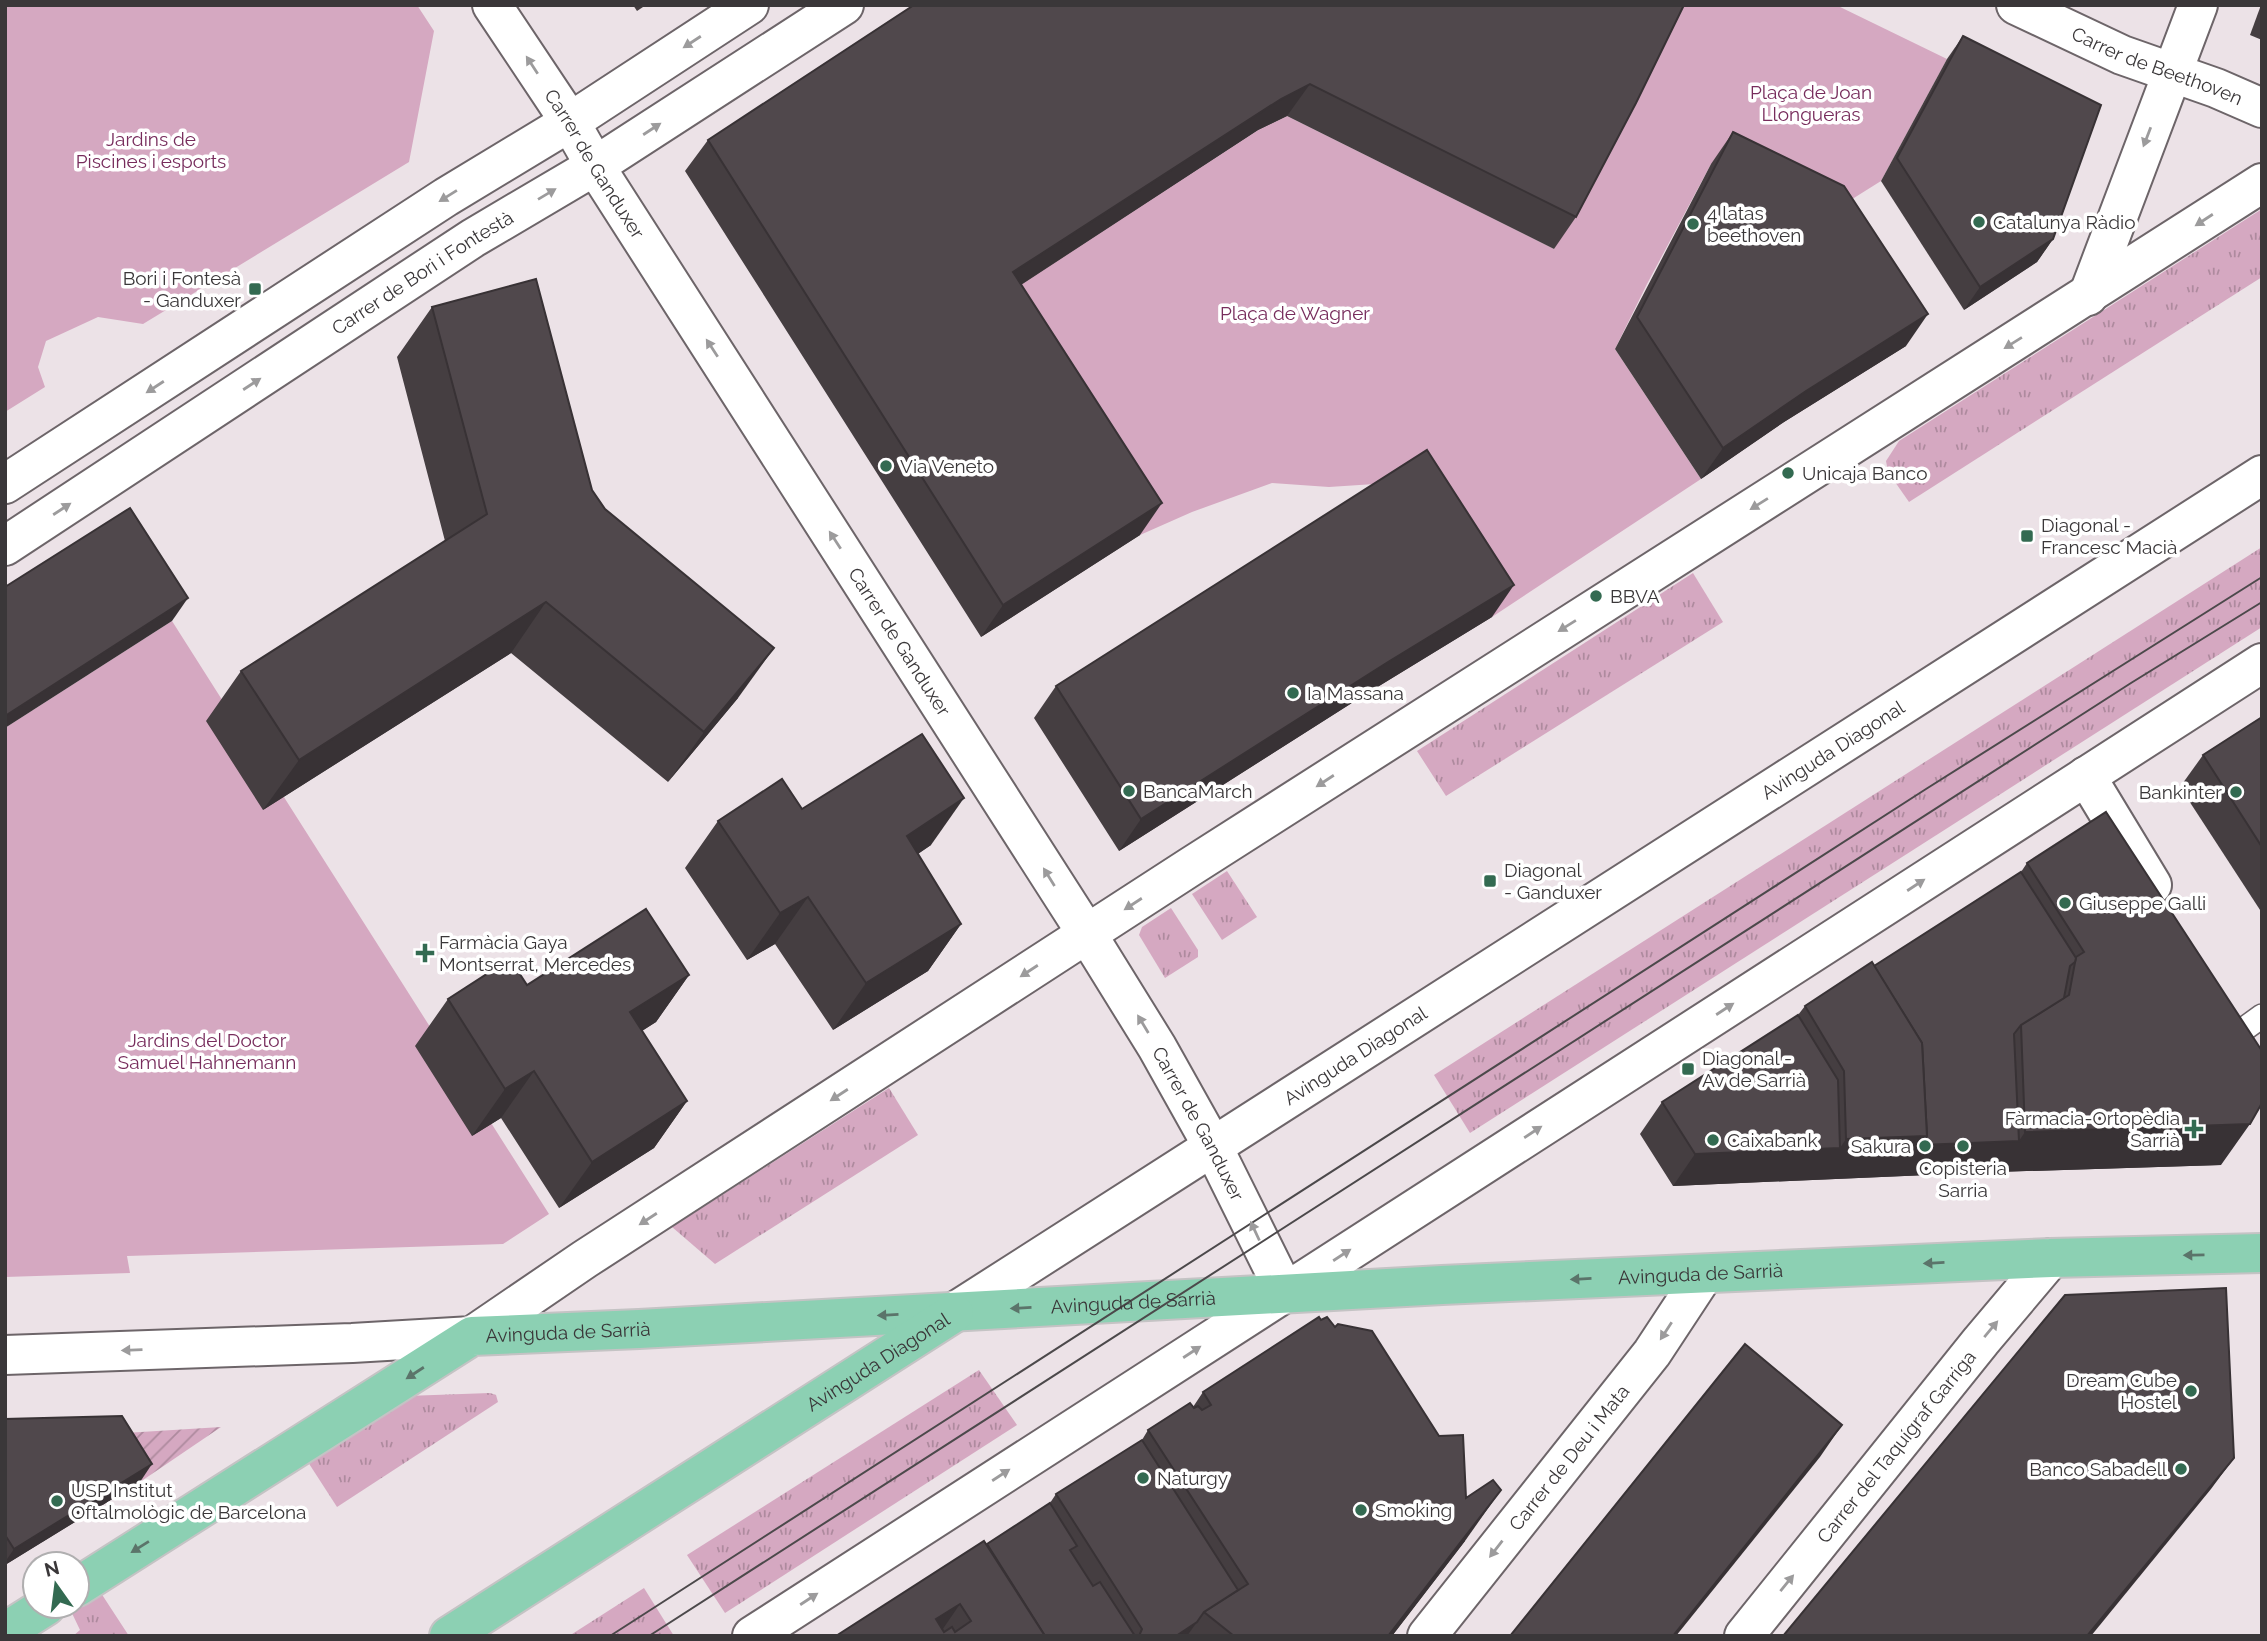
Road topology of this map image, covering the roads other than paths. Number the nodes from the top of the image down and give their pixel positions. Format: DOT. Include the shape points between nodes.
graph roads {
  1 [pos="492,5"];
  2 [pos="750,5"];
  3 [pos="844,5"];
  4 [pos="2016,5"];
  5 [pos="2198,5"];
  6 [pos="2172,74"];
  7 [pos="2262,108"];
  8 [pos="570,122"];
  9 [pos="595,166"];
  10 [pos="2262,183"];
  11 [pos="2088,296"];
  12 [pos="2262,475"];
  13 [pos="5,484"];
  14 [pos="5,546"];
  15 [pos="2262,663"];
  16 [pos="2086,776"];
  17 [pos="2169,913"];
  18 [pos="1087,934"];
  19 [pos="2243,1019"];
  20 [pos="2262,1064"];
  21 [pos="1213,1147"];
  22 [pos="2262,1253"];
  23 [pos="2051,1258"];
  24 [pos="1704,1274"];
  25 [pos="1285,1292"];
  26 [pos="956,1311"];
  27 [pos="472,1336"];
  28 [pos="5,1355"];
  29 [pos="91,1578"];
  30 [pos="449,1636"];
  31 [pos="752,1636"];
  32 [pos="1427,1636"];
  33 [pos="1744,1636"];
  8 -- 1 [label="main road, Carrer de Ganduxer, one-way"];
  2 -- 8 [label="main road, one-way"];
  9 -- 3 [label="main road, Carrer de Bori i Fontestà, one-way"];
  4 -- 6 [label="main road, Carrer de Beethoven"];
  5 -- 6 [label="main road"];
  6 -- 7 [label="main road, Carrer de Beethoven"];
  6 -- 11 [label="main road, one-way"];
  8 -- 9 [label="main road, Carrer de Ganduxer"];
  8 -- 13 [label="main road, one-way" via="446,197"];
  14 -- 9 [label="main road, Carrer de Bori i Fontestà, one-way" via="473,238"];
  18 -- 9 [label="main road, Carrer de Ganduxer, one-way"];
  10 -- 11 [label="main road, one-way"];
  11 -- 18 [label="main road, one-way"];
  12 -- 21 [label="main road, Avinguda Diagonal"];
  15 -- 16 [label="main road"];
  16 -- 17 [label="main road"];
  25 -- 16 [label="main road, one-way"];
  21 -- 18 [label="main road, Carrer de Ganduxer, one-way"];
  18 -- 27 [label="main road, one-way"];
  19 -- 20 [label="main road"];
  25 -- 21 [label="main road, Carrer de Ganduxer, one-way"];
  21 -- 26 [label="main road, Avinguda Diagonal"];
  22 -- 23 [label="main road, Avinguda de Sarrià, one-way"];
  23 -- 24 [label="main road, Avinguda de Sarrià, one-way"];
  33 -- 23 [label="main road, Carrer del Taquígraf Garriga, one-way"];
  24 -- 25 [label="main road, Avinguda de Sarrià, one-way"];
  24 -- 32 [label="main road, Carrer de Deu i Mata, one-way" via="1652,1353"];
  25 -- 26 [label="main road, Avinguda de Sarrià, one-way"];
  31 -- 25 [label="main road, one-way"];
  26 -- 27 [label="main road, Avinguda de Sarrià, one-way"];
  26 -- 30 [label="main road, Avinguda Diagonal"];
  27 -- 28 [label="main road, Avinguda de Sarrià, one-way"];
  27 -- 29 [label="main road, one-way"];
}
